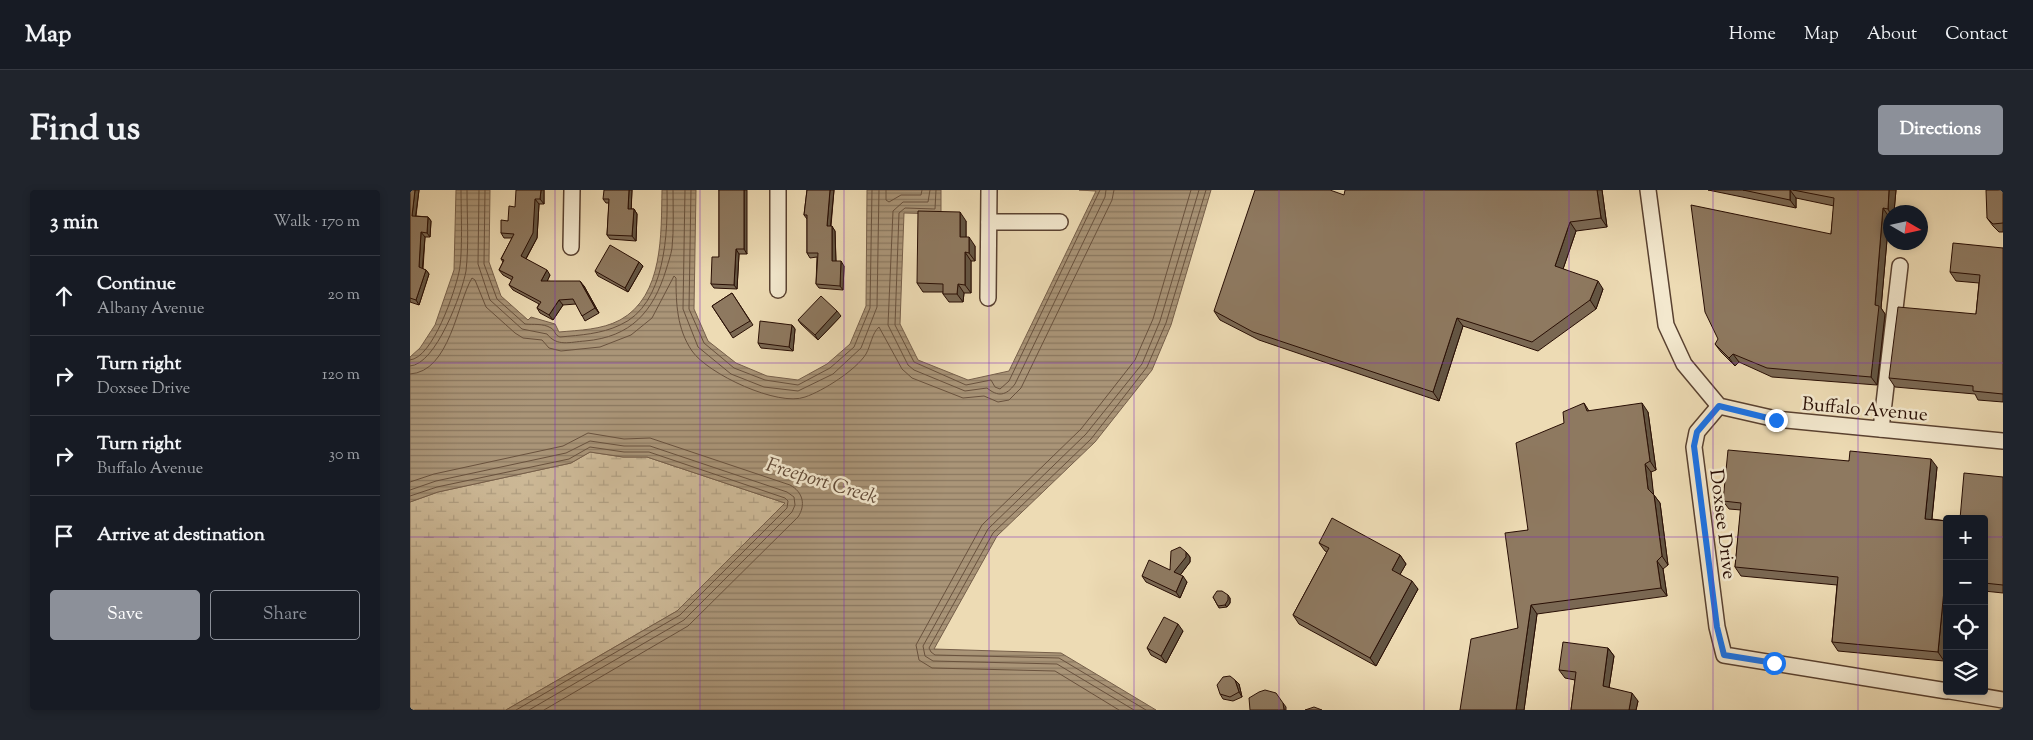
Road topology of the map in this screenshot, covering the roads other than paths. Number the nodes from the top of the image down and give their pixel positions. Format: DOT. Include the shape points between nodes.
graph roads {
  1 [pos="572,190"];
  2 [pos="778,190"];
  3 [pos="989,190"];
  4 [pos="1648,190"];
  5 [pos="989,222"];
  6 [pos="1060,222"];
  7 [pos="571,247"];
  8 [pos="1900,266"];
  9 [pos="778,290"];
  10 [pos="988,298"];
  11 [pos="1719,406"];
  12 [pos="1881,429"];
  13 [pos="2003,441"];
  14 [pos="1943,690"];
  15 [pos="1972,695"];
  16 [pos="2003,700"];
  1 -- 7 [label="street"];
  2 -- 9 [label="street"];
  3 -- 5 [label="street"];
  4 -- 11 [label="street" via="1666,325 1684,364"];
  5 -- 6 [label="street"];
  5 -- 10 [label="street"];
  8 -- 12 [label="street"];
  11 -- 12 [label="street, Buffalo Avenue" via="1776,420"];
  11 -- 14 [label="street, Doxsee Drive" via="1697,432 1694,446 1716,620 1724,655"];
  12 -- 13 [label="street, Buffalo Avenue"];
  15 -- 16 [label="street"];
}
